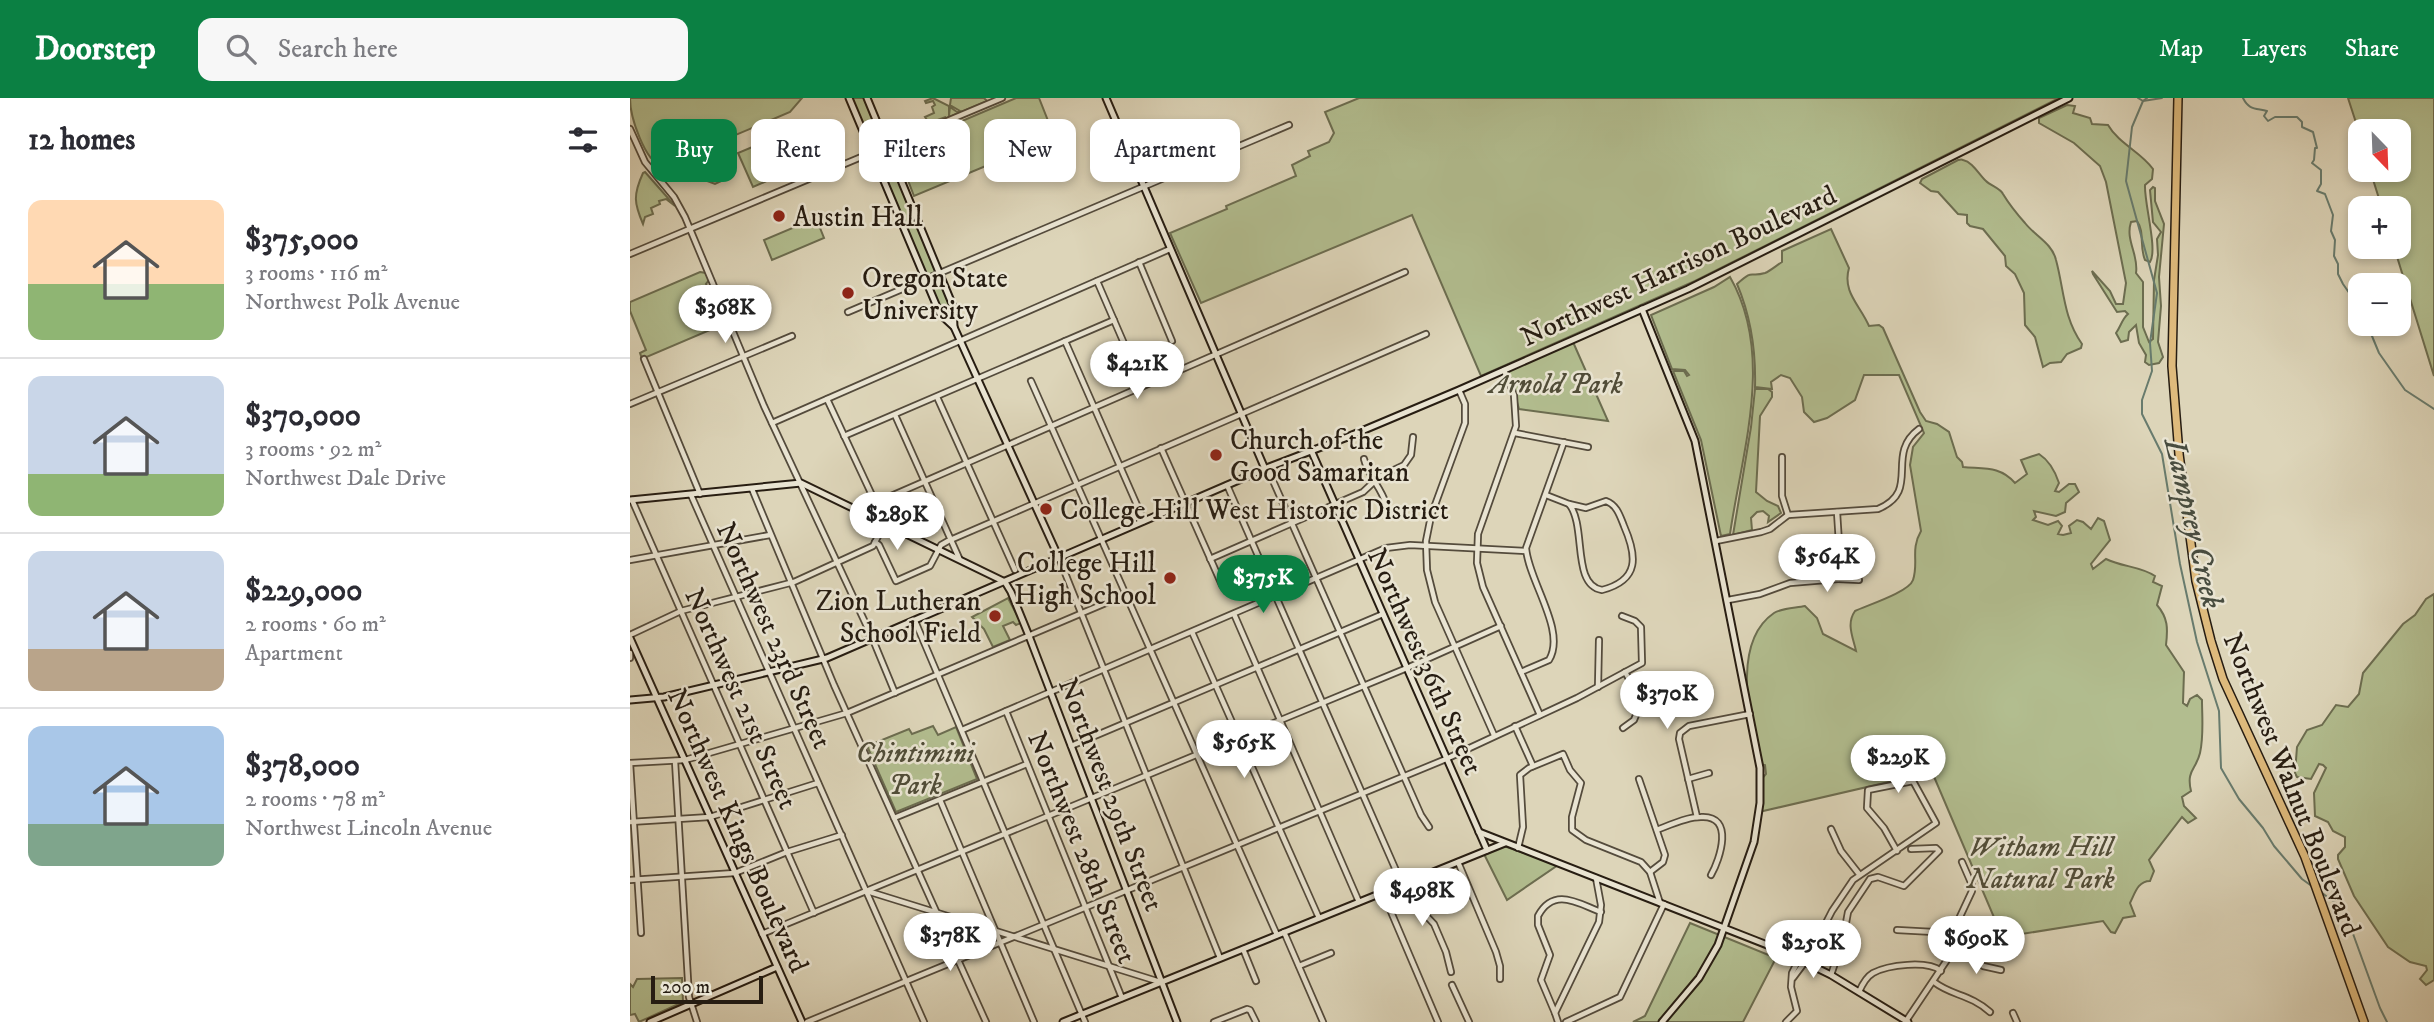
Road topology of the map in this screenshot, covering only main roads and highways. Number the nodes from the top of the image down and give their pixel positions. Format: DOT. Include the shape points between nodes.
graph roads {
  1 [pos="2178,98"];
  2 [pos="2364,1022"];
  1 -- 2 [label="main road, Northwest Walnut Boulevard" via="2172,366 2196,581 2223,679 2305,857"];
}
